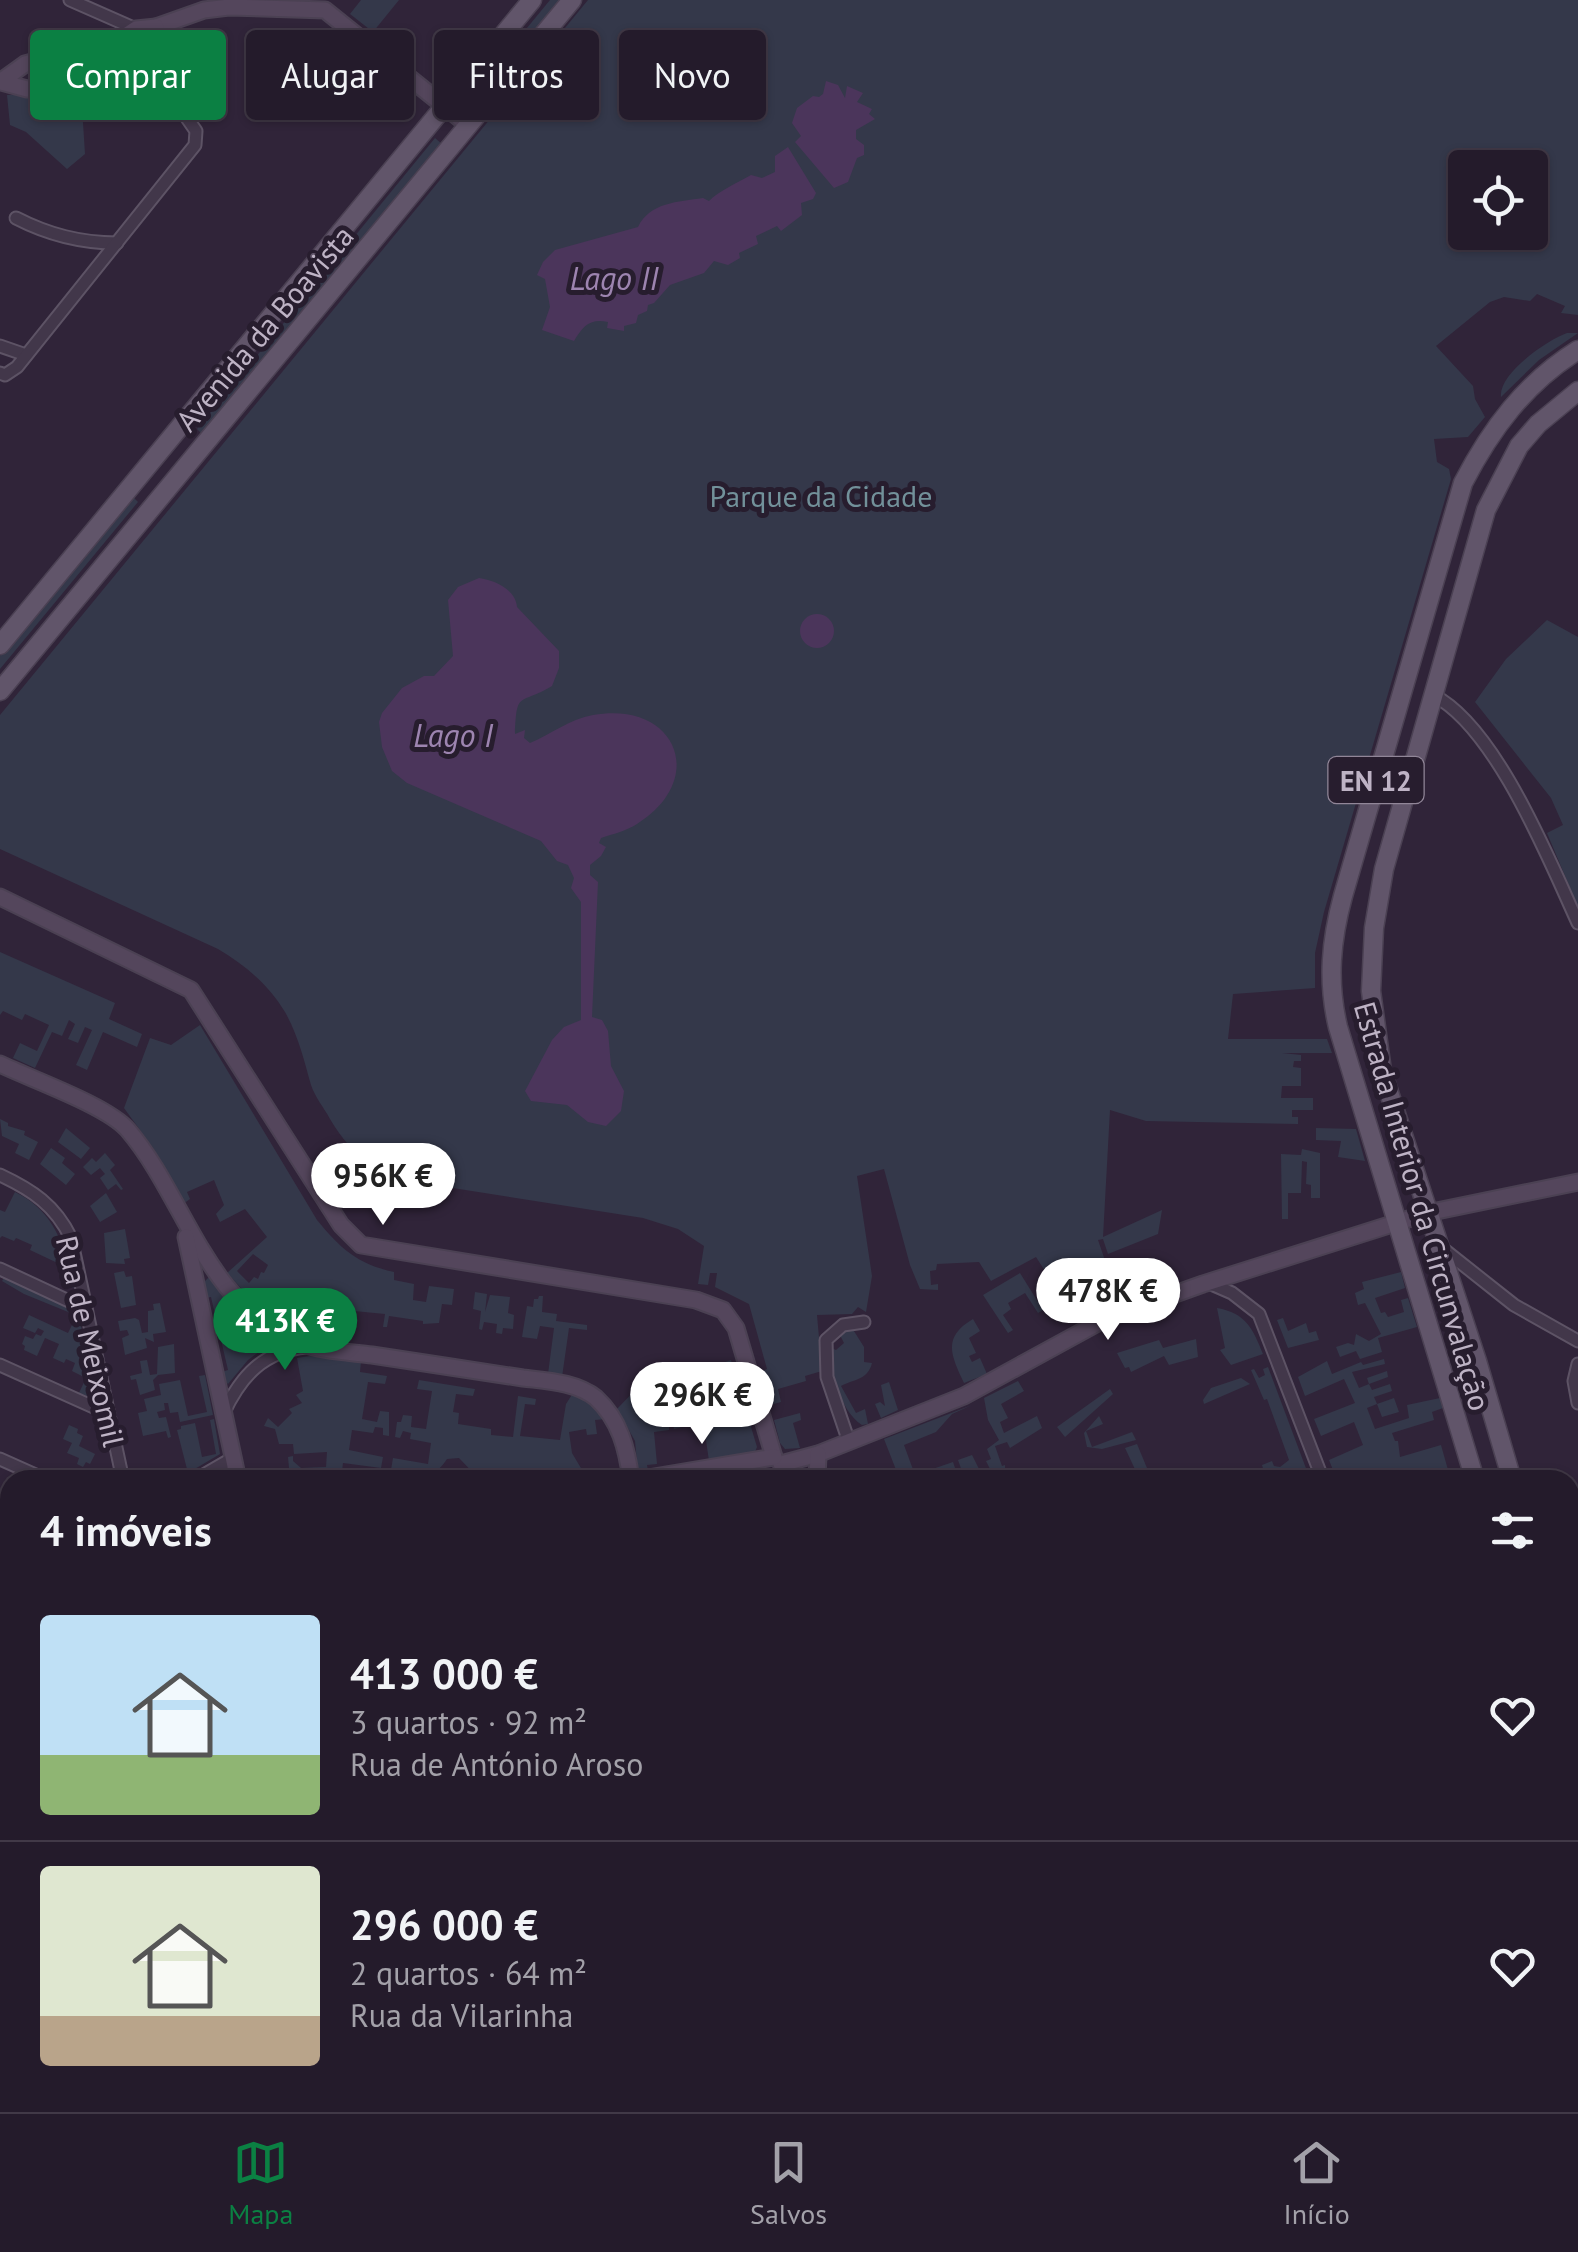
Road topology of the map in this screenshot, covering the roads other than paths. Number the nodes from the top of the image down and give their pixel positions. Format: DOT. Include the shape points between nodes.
graph roads {
  1 [pos="70,0"];
  2 [pos="532,0"];
  3 [pos="572,0"];
  4 [pos="254,4"];
  5 [pos="156,26"];
  6 [pos="136,29"];
  7 [pos="156,30"];
  8 [pos="507,30"];
  9 [pos="0,82"];
  10 [pos="30,88"];
  11 [pos="434,98"];
  12 [pos="434,118"];
  13 [pos="186,120"];
  14 [pos="462,120"];
  15 [pos="468,125"];
  16 [pos="16,218"];
  17 [pos="90,243"];
  18 [pos="117,243"];
  19 [pos="99,266"];
  20 [pos="0,346"];
  21 [pos="1578,350"];
  22 [pos="26,355"];
  23 [pos="0,374"];
  24 [pos="1578,391"];
  25 [pos="0,645"];
  26 [pos="0,691"];
  27 [pos="1433,695"];
  28 [pos="0,897"];
  29 [pos="1578,923"];
  30 [pos="0,1064"];
  31 [pos="0,1175"];
  32 [pos="1578,1182"];
  33 [pos="1427,1213"];
  34 [pos="1397,1222"];
  35 [pos="184,1224"];
  36 [pos="1438,1244"];
  37 [pos="0,1269"];
  38 [pos="1209,1283"];
  39 [pos="86,1308"];
  40 [pos="864,1322"];
  41 [pos="1578,1342"];
  42 [pos="311,1346"];
  43 [pos="1578,1364"];
  44 [pos="0,1365"];
  45 [pos="1578,1403"];
  46 [pos="109,1414"];
  47 [pos="222,1414"];
  48 [pos="849,1442"];
  49 [pos="818,1454"];
  50 [pos="233,1458"];
  51 [pos="0,1459"];
  52 [pos="777,1460"];
  53 [pos="25,1470"];
  54 [pos="121,1470"];
  55 [pos="212,1470"];
  56 [pos="236,1470"];
  57 [pos="632,1470"];
  58 [pos="706,1470"];
  59 [pos="782,1470"];
  60 [pos="817,1470"];
  61 [pos="1319,1470"];
  62 [pos="1472,1470"];
  63 [pos="1509,1470"];
  1 -- 6 [label="street"];
  2 -- 8 [label="main road, Avenida da Boavista"];
  3 -- 15 [label="main road, Avenida da Boavista"];
  4 -- 5 [label="street" via="204,10"];
  4 -- 11 [label="street" via="332,14"];
  5 -- 6 [label="street"];
  5 -- 7 [label="street"];
  6 -- 9 [label="street" via="26,64"];
  9 -- 10 [label="street"];
  12 -- 25 [label="main road, Avenida da Boavista"];
  13 -- 18 [label="street" via="198,138"];
  14 -- 15 [label="street"];
  15 -- 26 [label="main road, Avenida da Boavista"];
  16 -- 17 [label="street" via="48,235"];
  17 -- 18 [label="street"];
  17 -- 19 [label="street"];
  18 -- 19 [label="street"];
  19 -- 22 [label="street"];
  20 -- 22 [label="street"];
  21 -- 34 [label="main road, Estrada Interior da Circunvalação / EN 12" via="1513,404 1463,483 1334,927 1334,1012"];
  22 -- 23 [label="street"];
  24 -- 27 [label="main road, EN 12" via="1538,424 1497,486"];
  27 -- 29 [label="street" via="1460,714 1502,773 1542,840"];
  27 -- 33 [label="main road, EN 12" via="1377,900 1371,990 1382,1071"];
  28 -- 52 [label="street" via="190,990 340,1225 361,1246 696,1300 723,1310 736,1328"];
  30 -- 35 [label="street" via="126,1128"];
  31 -- 39 [label="street, Rua de Meixomil" via="38,1195 64,1224"];
  32 -- 33 [label="street"];
  33 -- 34 [label="street"];
  33 -- 36 [label="main road, EN 12"];
  34 -- 38 [label="street"];
  34 -- 62 [label="main road, Estrada Interior da Circunvalação / EN 12"];
  35 -- 42 [label="street" via="256,1316"];
  35 -- 47 [label="street"];
  36 -- 41 [label="street" via="1514,1305"];
  36 -- 63 [label="main road, EN 12"];
  37 -- 39 [label="street"];
  38 -- 48 [label="street" via="1105,1319 964,1396"];
  38 -- 61 [label="street" via="1258,1314"];
  39 -- 46 [label="street, Rua de Meixomil"];
  40 -- 48 [label="street" via="843,1324 826,1340 827,1378"];
  42 -- 47 [label="street" via="264,1358"];
  42 -- 57 [label="street" via="580,1389 616,1422"];
  43 -- 45 [label="street"];
  44 -- 46 [label="street"];
  46 -- 54 [label="street, Rua de Meixomil"];
  47 -- 50 [label="street"];
  48 -- 49 [label="street"];
  49 -- 52 [label="street"];
  49 -- 60 [label="street"];
  50 -- 55 [label="street"];
  50 -- 56 [label="street"];
  51 -- 53 [label="street"];
  52 -- 58 [label="street"];
  52 -- 59 [label="street"];
}
